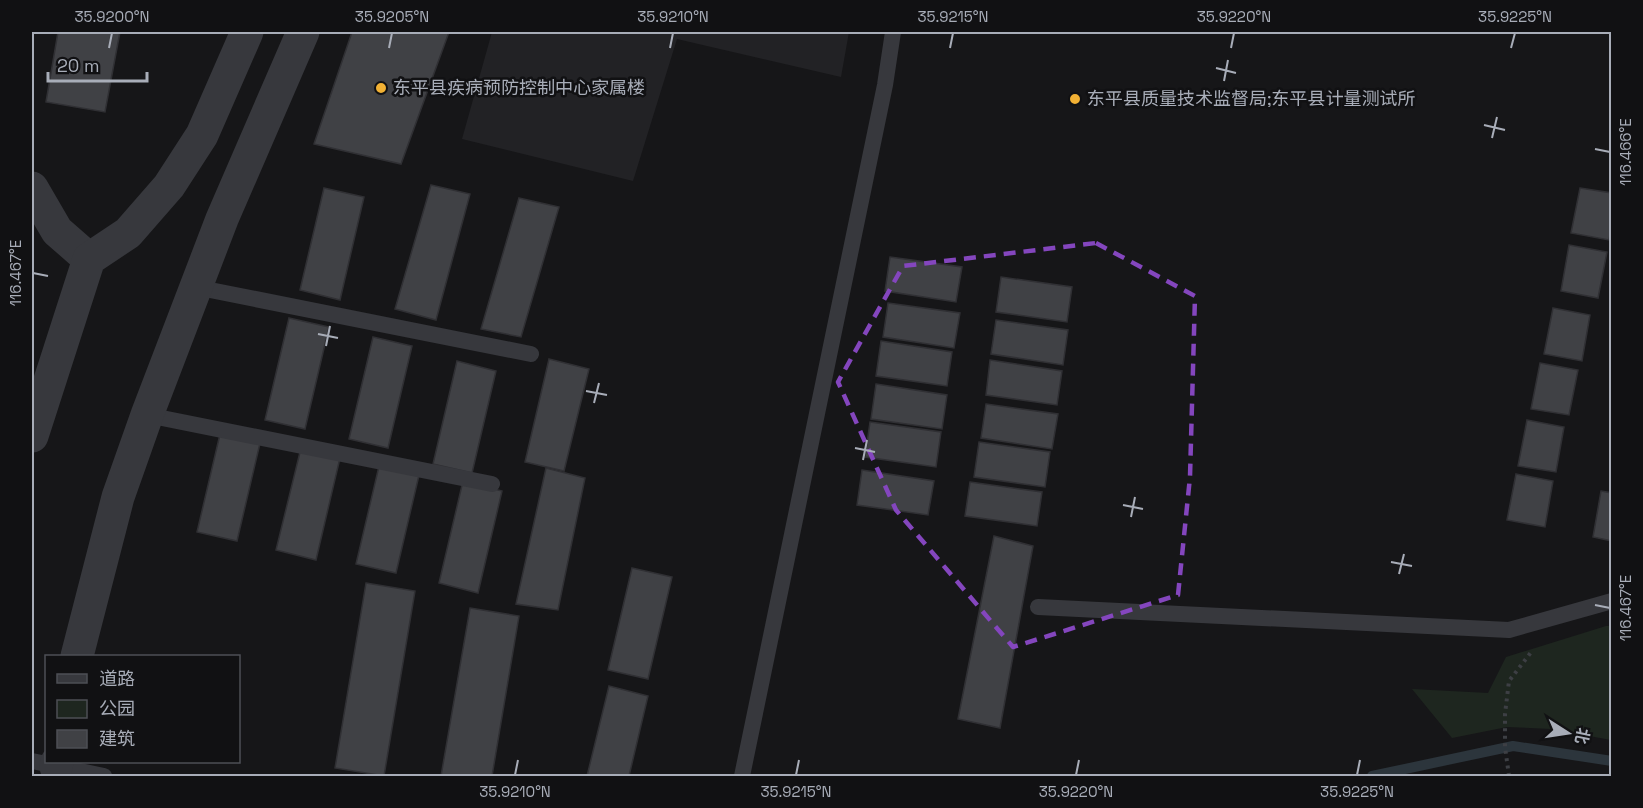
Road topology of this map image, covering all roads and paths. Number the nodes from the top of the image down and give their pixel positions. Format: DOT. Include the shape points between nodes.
graph roads {
  1 [pos="247,32"];
  2 [pos="303,32"];
  3 [pos="892,32"];
  4 [pos="32,188"];
  5 [pos="89,258"];
  6 [pos="195,287"];
  7 [pos="531,354"];
  8 [pos="147,415"];
  9 [pos="32,436"];
  10 [pos="492,484"];
  11 [pos="1611,601"];
  12 [pos="1038,607"];
  13 [pos="1536,646"];
  14 [pos="78,655"];
  15 [pos="49,767"];
  16 [pos="104,777"];
  17 [pos="742,777"];
  18 [pos="1509,777"];
  1 -- 5 [label="street" via="202,135 169,186 128,233"];
  2 -- 6 [label="street"];
  3 -- 17 [label="lane" via="885,85"];
  4 -- 5 [label="street" via="57,231"];
  5 -- 9 [label="street"];
  6 -- 7 [label="lane"];
  6 -- 8 [label="street"];
  8 -- 10 [label="lane"];
  8 -- 14 [label="street" via="117,497"];
  11 -- 12 [label="lane" via="1509,630"];
  13 -- 18 [label="path" via="1509,681 1505,747"];
  15 -- 16 [label="lane"];
}
